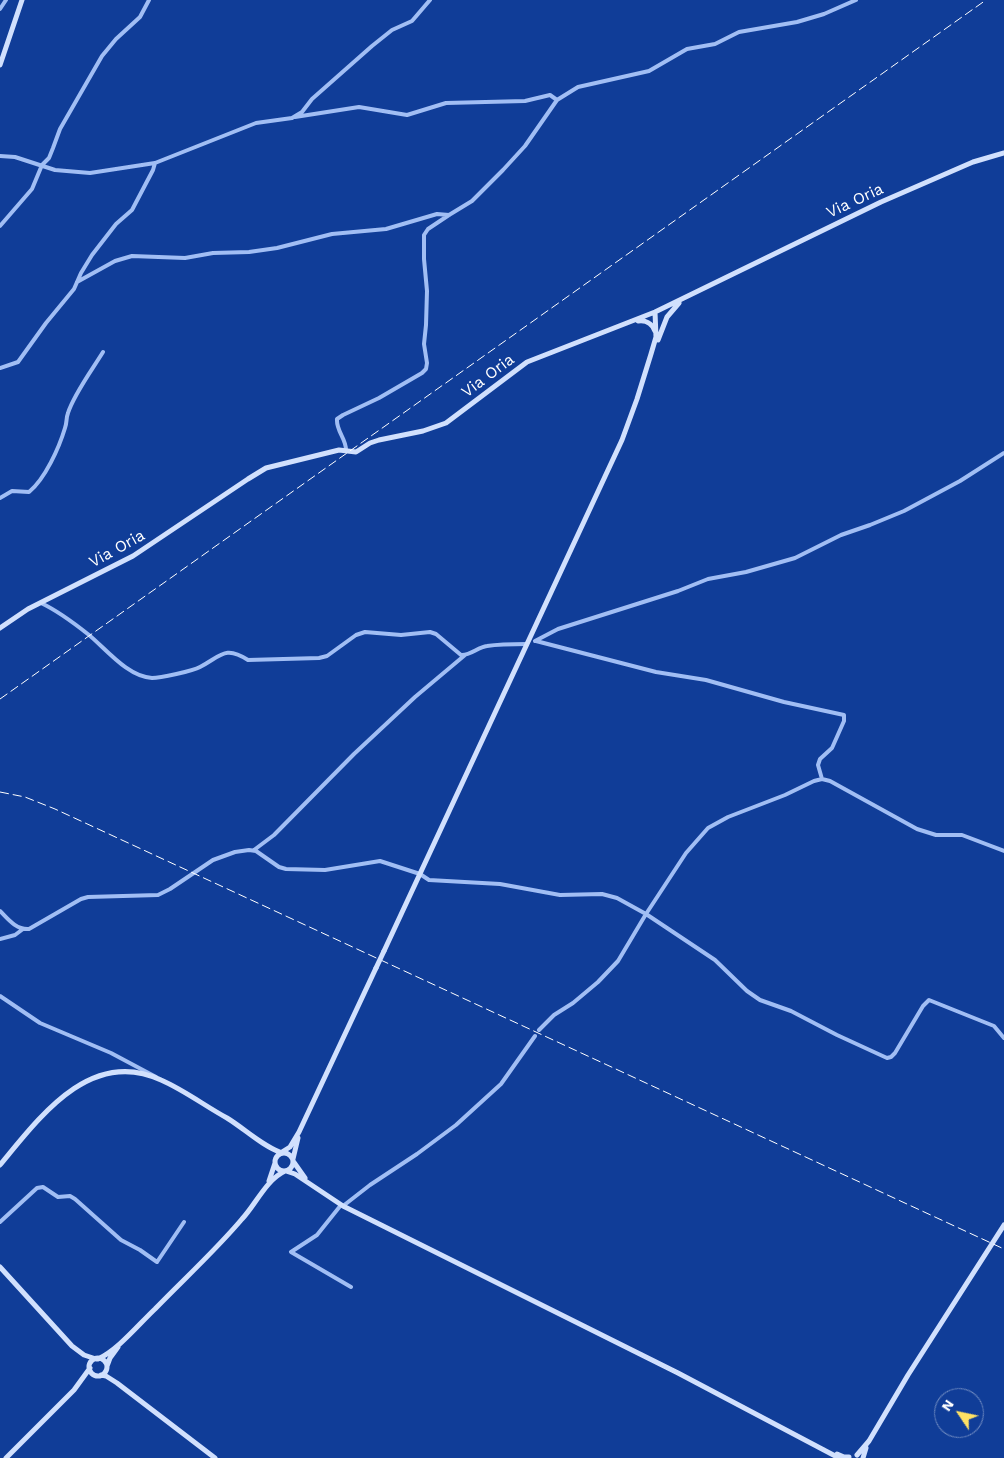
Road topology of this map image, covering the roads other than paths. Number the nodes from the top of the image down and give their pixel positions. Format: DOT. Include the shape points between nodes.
graph roads {
  1 [pos="6,0"];
  2 [pos="22,0"];
  3 [pos="149,0"];
  4 [pos="430,0"];
  5 [pos="856,0"];
  6 [pos="0,10"];
  7 [pos="0,65"];
  8 [pos="556,100"];
  9 [pos="292,118"];
  10 [pos="1004,153"];
  11 [pos="0,156"];
  12 [pos="155,162"];
  13 [pos="42,165"];
  14 [pos="448,215"];
  15 [pos="0,226"];
  16 [pos="77,282"];
  17 [pos="683,299"];
  18 [pos="657,311"];
  19 [pos="630,322"];
  20 [pos="663,326"];
  21 [pos="656,337"];
  22 [pos="103,352"];
  23 [pos="0,368"];
  24 [pos="643,381"];
  25 [pos="346,450"];
  26 [pos="1004,453"];
  27 [pos="0,498"];
  28 [pos="41,603"];
  29 [pos="0,628"];
  30 [pos="535,641"];
  31 [pos="528,643"];
  32 [pos="465,655"];
  33 [pos="822,779"];
  34 [pos="254,850"];
  35 [pos="1004,851"];
  36 [pos="420,874"];
  37 [pos="0,911"];
  38 [pos="646,914"];
  39 [pos="24,929"];
  40 [pos="0,939"];
  41 [pos="0,996"];
  42 [pos="539,1030"];
  43 [pos="535,1036"];
  44 [pos="1004,1038"];
  45 [pos="160,1080"];
  46 [pos="299,1132"];
  47 [pos="262,1142"];
  48 [pos="282,1152"];
  49 [pos="293,1160"];
  50 [pos="275,1162"];
  51 [pos="0,1165"];
  52 [pos="285,1171"];
  53 [pos="310,1184"];
  54 [pos="265,1190"];
  55 [pos="342,1206"];
  56 [pos="0,1222"];
  57 [pos="184,1222"];
  58 [pos="1004,1225"];
  59 [pos="0,1267"];
  60 [pos="351,1287"];
  61 [pos="126,1337"];
  62 [pos="79,1352"];
  63 [pos="97,1359"];
  64 [pos="90,1367"];
  65 [pos="107,1367"];
  66 [pos="99,1375"];
  67 [pos="117,1383"];
  68 [pos="74,1390"];
  69 [pos="825,1449"];
  70 [pos="849,1457"];
  71 [pos="861,1457"];
  72 [pos="6,1458"];
  73 [pos="215,1458"];
  74 [pos="839,1458"];
  1 -- 6 [label="street"];
  2 -- 7 [label="main road"];
  3 -- 13 [label="street" via="140,17 102,56"];
  4 -- 9 [label="street" via="412,20 392,30 372,46"];
  5 -- 8 [label="street" via="797,22 739,32 715,44 687,49 649,71 578,87"];
  8 -- 9 [label="street" via="550,95 525,102 446,103 407,115 359,107"];
  8 -- 14 [label="street" via="503,170 472,201"];
  9 -- 12 [label="street" via="256,123"];
  10 -- 17 [label="main road, Via Oria" via="973,162 881,202"];
  11 -- 13 [label="street"];
  12 -- 13 [label="street" via="90,173 55,170"];
  12 -- 16 [label="street" via="132,210 116,224 92,255"];
  13 -- 15 [label="street" via="32,189"];
  14 -- 16 [label="street" via="437,214 386,228 332,234 248,252 185,258 132,256 115,261"];
  14 -- 25 [label="street" via="424,235 426,369 337,420"];
  16 -- 23 [label="street" via="18,362"];
  17 -- 18 [label="main road, Via Oria"];
  17 -- 20 [label="main road"];
  18 -- 19 [label="main road, Via Oria"];
  18 -- 20 [label="main road"];
  18 -- 21 [label="main road"];
  19 -- 21 [label="main road" via="650,324"];
  19 -- 25 [label="main road, Via Oria" via="521,366 446,423 379,440 356,452"];
  20 -- 24 [label="main road"];
  21 -- 24 [label="main road"];
  22 -- 27 [label="street" via="67,414 56,454 34,487 29,492 12,491"];
  24 -- 31 [label="main road" via="622,440"];
  25 -- 28 [label="main road, Via Oria" via="266,468 133,556"];
  26 -- 30 [label="street" via="904,511 840,534 795,558 708,579 558,629"];
  28 -- 29 [label="main road, Via Oria"];
  28 -- 32 [label="street" via="76,625 124,666 152,678 200,668 219,654 231,652 248,660 319,658 365,632 401,635 430,632"];
  30 -- 31 [label="street"];
  30 -- 33 [label="street" via="844,715 832,748 820,759 818,765"];
  31 -- 32 [label="street" via="488,646"];
  31 -- 36 [label="main road"];
  32 -- 34 [label="street" via="354,754 274,836"];
  33 -- 35 [label="street" via="917,829 936,835 962,835"];
  33 -- 38 [label="street" via="708,828 686,853"];
  34 -- 36 [label="street" via="286,869 325,870 380,861"];
  34 -- 39 [label="street" via="213,860 158,895 88,897"];
  36 -- 38 [label="street" via="429,880 500,884 560,895 602,894 617,898"];
  36 -- 46 [label="main road, bridge"];
  37 -- 39 [label="street" via="14,925"];
  38 -- 42 [label="street" via="605,975"];
  38 -- 44 [label="street" via="715,960 760,1000 791,1011 887,1058 896,1053 929,1000 994,1026"];
  39 -- 40 [label="street"];
  41 -- 45 [label="street" via="40,1022 148,1071"];
  43 -- 55 [label="street" via="501,1084 456,1126"];
  45 -- 47 [label="main road"];
  45 -- 51 [label="main road" via="143,1074 120,1073 81,1083 56,1102"];
  46 -- 48 [label="main road" via="290,1147"];
  46 -- 49 [label="main road"];
  47 -- 48 [label="main road"];
  47 -- 50 [label="main road"];
  48 -- 49 [label="main road"];
  48 -- 50 [label="main road" via="276,1156"];
  49 -- 52 [label="main road"];
  49 -- 53 [label="main road"];
  50 -- 52 [label="main road" via="279,1170"];
  50 -- 54 [label="main road"];
  52 -- 53 [label="main road"];
  52 -- 54 [label="main road"];
  53 -- 55 [label="main road"];
  54 -- 61 [label="main road" via="231,1232"];
  55 -- 60 [label="street" via="317,1235 291,1252"];
  55 -- 69 [label="main road"];
  56 -- 57 [label="street" via="37,1188 43,1187 58,1197 75,1199 121,1240 157,1262"];
  58 -- 71 [label="main road"];
  59 -- 62 [label="main road"];
  61 -- 63 [label="main road"];
  61 -- 65 [label="main road"];
  62 -- 63 [label="main road"];
  62 -- 64 [label="main road"];
  63 -- 64 [label="main road"];
  63 -- 65 [label="main road" via="103,1360"];
  64 -- 66 [label="main road"];
  64 -- 68 [label="main road"];
  65 -- 66 [label="main road"];
  65 -- 67 [label="main road"];
  66 -- 67 [label="main road"];
  66 -- 68 [label="main road" via="88,1378"];
  67 -- 73 [label="main road"];
  68 -- 72 [label="main road"];
  69 -- 70 [label="main road"];
  69 -- 74 [label="main road"];
  70 -- 71 [label="main road"];
}
